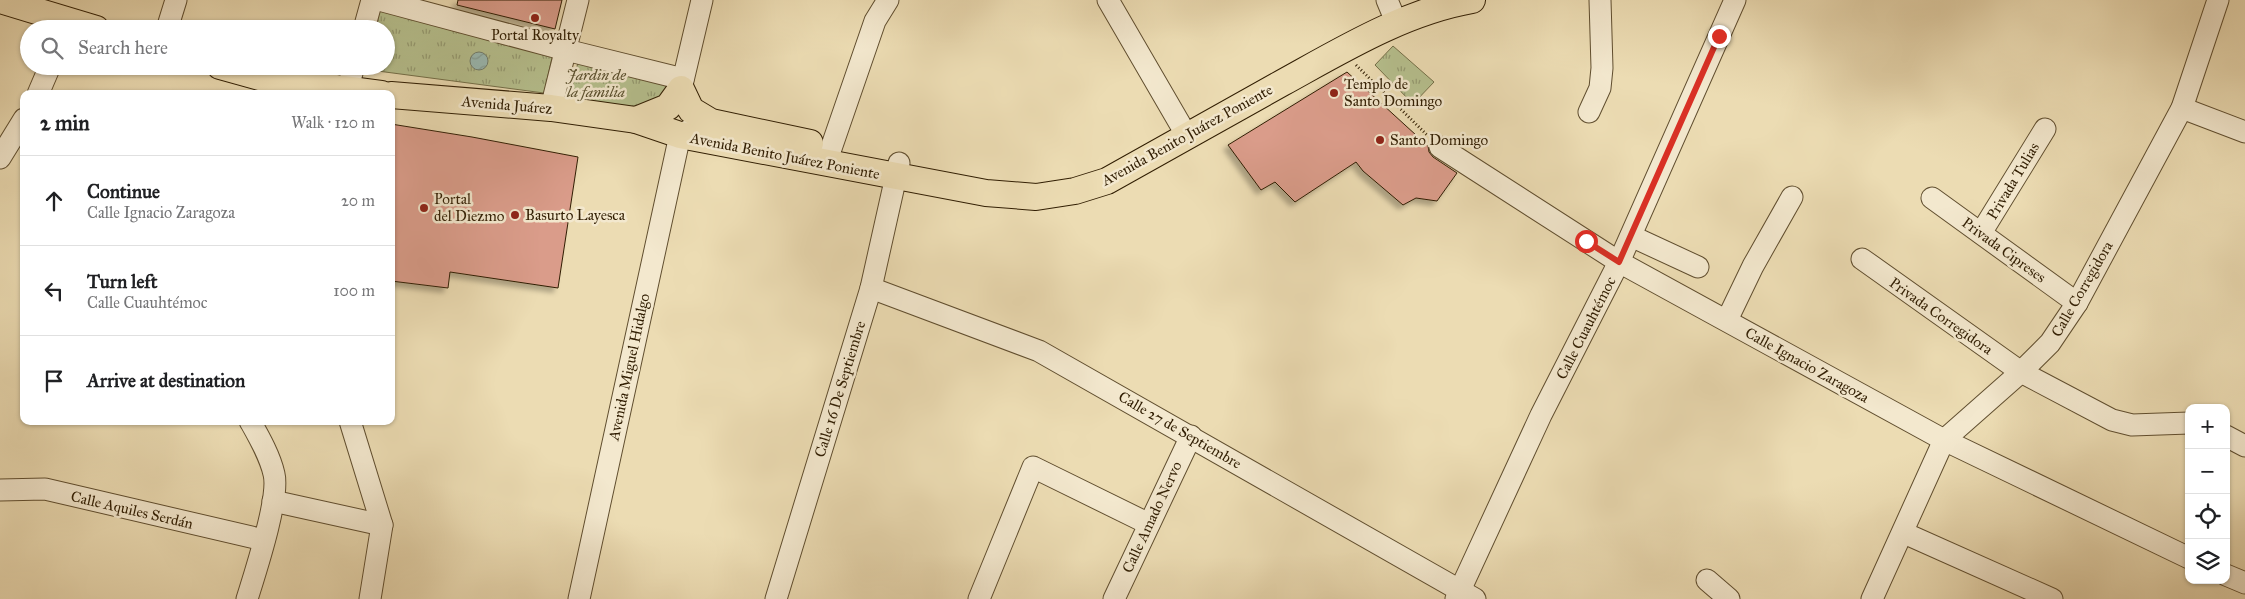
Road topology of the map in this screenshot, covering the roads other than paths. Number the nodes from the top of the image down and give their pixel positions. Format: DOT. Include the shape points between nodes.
graph roads {
  1 [pos="0,0"];
  2 [pos="176,0"];
  3 [pos="372,0"];
  4 [pos="380,0"];
  5 [pos="578,0"];
  6 [pos="702,0"];
  7 [pos="888,0"];
  8 [pos="1108,0"];
  9 [pos="1424,0"];
  10 [pos="1472,0"];
  11 [pos="1600,0"];
  12 [pos="1735,0"];
  13 [pos="2218,0"];
  14 [pos="1392,12"];
  15 [pos="55,20"];
  16 [pos="170,20"];
  17 [pos="366,20"];
  18 [pos="566,50"];
  19 [pos="46,75"];
  20 [pos="241,75"];
  21 [pos="351,75"];
  22 [pos="682,84"];
  23 [pos="269,87"];
  24 [pos="40,90"];
  25 [pos="328,90"];
  26 [pos="347,90"];
  27 [pos="395,95"];
  28 [pos="551,108"];
  29 [pos="2182,108"];
  30 [pos="1589,112"];
  31 [pos="636,120"];
  32 [pos="20,126"];
  33 [pos="748,129"];
  34 [pos="2045,129"];
  35 [pos="1183,131"];
  36 [pos="2245,132"];
  37 [pos="680,135"];
  38 [pos="1440,147"];
  39 [pos="829,155"];
  40 [pos="0,158"];
  41 [pos="897,170"];
  42 [pos="1792,197"];
  43 [pos="1932,198"];
  44 [pos="1981,232"];
  45 [pos="1631,236"];
  46 [pos="1862,259"];
  47 [pos="1619,262"];
  48 [pos="1698,267"];
  49 [pos="871,288"];
  50 [pos="2077,302"];
  51 [pos="1727,320"];
  52 [pos="2021,372"];
  53 [pos="2185,424"];
  54 [pos="252,425"];
  55 [pos="351,425"];
  56 [pos="1191,436"];
  57 [pos="2230,438"];
  58 [pos="1944,440"];
  59 [pos="2245,446"];
  60 [pos="0,490"];
  61 [pos="274,501"];
  62 [pos="1149,524"];
  63 [pos="382,525"];
  64 [pos="1904,533"];
  65 [pos="264,540"];
  66 [pos="2185,556"];
  67 [pos="2230,577"];
  68 [pos="1707,580"];
  69 [pos="2245,583"];
  70 [pos="1464,596"];
  71 [pos="247,599"];
  72 [pos="372,599"];
  73 [pos="579,599"];
  74 [pos="776,599"];
  75 [pos="979,599"];
  76 [pos="1114,599"];
  77 [pos="1729,599"];
  78 [pos="1872,599"];
  79 [pos="2052,599"];
  1 -- 15 [label="main road"];
  2 -- 16 [label="street"];
  3 -- 17 [label="street"];
  4 -- 18 [label="street"];
  5 -- 18 [label="street"];
  6 -- 22 [label="street"];
  7 -- 39 [label="street" via="875,21"];
  8 -- 35 [label="street"];
  9 -- 14 [label="main road, Avenida Benito Juárez Poniente"];
  10 -- 14 [label="main road, Avenida Benito Juárez Poniente" via="1431,11"];
  11 -- 30 [label="street" via="1602,68 1600,88"];
  12 -- 45 [label="street, Calle Cuauhtémoc"];
  13 -- 29 [label="street, Calle Corregidora"];
  14 -- 35 [label="main road, Avenida Benito Juárez Poniente" via="1332,41"];
  14 -- 35 [label="main road, Avenida Benito Juárez Poniente" via="1341,51"];
  18 -- 22 [label="street"];
  18 -- 28 [label="street"];
  19 -- 24 [label="street"];
  20 -- 23 [label="main road"];
  21 -- 26 [label="street"];
  22 -- 31 [label="main road" via="668,107"];
  22 -- 33 [label="main road, Avenida Benito Juárez Poniente" via="692,110 700,117"];
  23 -- 25 [label="main road"];
  27 -- 28 [label="main road, Avenida Juárez"];
  28 -- 31 [label="main road, Avenida Juárez"];
  29 -- 36 [label="street"];
  29 -- 50 [label="street, Calle Corregidora"];
  31 -- 37 [label="main road, Avenida Juárez"];
  32 -- 40 [label="street"];
  33 -- 37 [label="street" via="702,127 691,128"];
  33 -- 39 [label="main road, Avenida Benito Juárez Poniente"];
  34 -- 44 [label="street, Privada Tulias"];
  35 -- 41 [label="main road, Avenida Benito Juárez Poniente" via="1107,181 1076,191 1036,197 986,193"];
  37 -- 39 [label="main road, Avenida Benito Juárez Poniente"];
  37 -- 73 [label="street, Avenida Miguel Hidalgo"];
  38 -- 47 [label="street, Calle Ignacio Zaragoza"];
  39 -- 41 [label="main road, Avenida Benito Juárez Poniente"];
  41 -- 49 [label="street, Calle 16 De Septiembre"];
  42 -- 51 [label="street" via="1752,266"];
  43 -- 44 [label="street, Privada Cipreses"];
  44 -- 50 [label="street, Privada Cipreses"];
  45 -- 47 [label="street, Calle Cuauhtémoc"];
  45 -- 48 [label="street"];
  46 -- 52 [label="street, Privada Corregidora"];
  47 -- 51 [label="street, Calle Ignacio Zaragoza"];
  47 -- 70 [label="street, Calle Cuauhtémoc" via="1541,415"];
  49 -- 56 [label="street, Calle 27 de Septiembre" via="1039,351"];
  49 -- 74 [label="street, Calle 16 De Septiembre"];
  50 -- 52 [label="street, Calle Corregidora" via="2050,343"];
  51 -- 58 [label="street, Calle Ignacio Zaragoza"];
  52 -- 53 [label="street, Privada Corregidora" via="2112,420 2132,425"];
  52 -- 58 [label="street, Calle Corregidora"];
  54 -- 61 [label="street" via="275,475"];
  55 -- 63 [label="street"];
  56 -- 62 [label="street, Calle Amado Nervo"];
  56 -- 70 [label="street, Calle 27 de Septiembre"];
  57 -- 59 [label="street"];
  58 -- 64 [label="street, Calle Corregidora"];
  58 -- 66 [label="street, Calle Ignacio Zaragoza"];
  60 -- 65 [label="street, Calle Aquiles Serdán" via="45,489"];
  61 -- 63 [label="street"];
  61 -- 65 [label="street"];
  62 -- 75 [label="street" via="1033,467"];
  62 -- 76 [label="street, Calle Amado Nervo"];
  63 -- 72 [label="street"];
  64 -- 78 [label="street, Calle Corregidora"];
  64 -- 79 [label="street"];
  65 -- 71 [label="street"];
  67 -- 69 [label="street"];
  68 -- 77 [label="street"];
}
